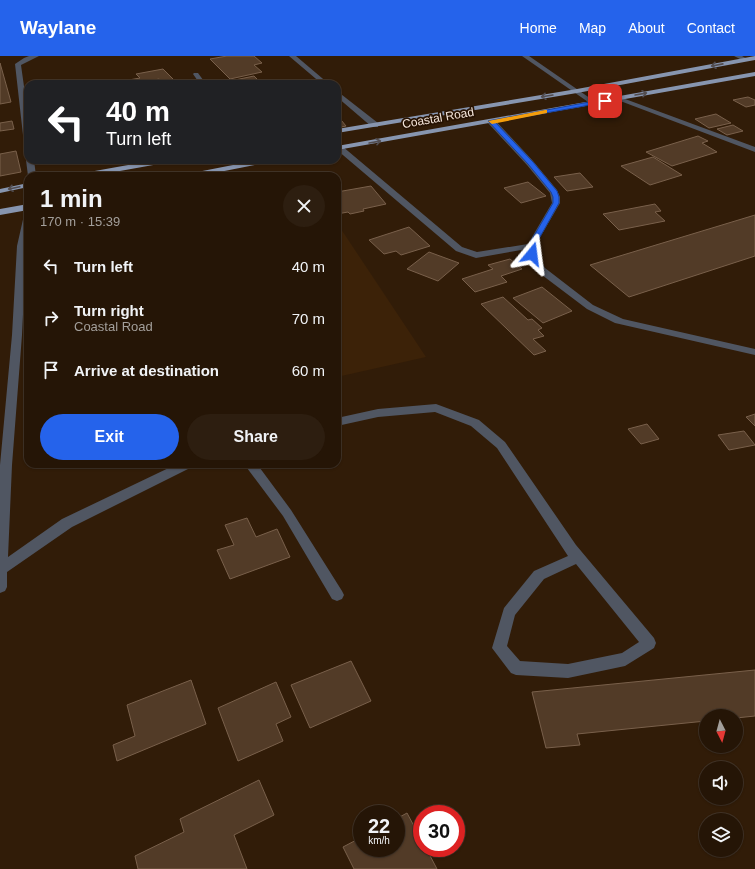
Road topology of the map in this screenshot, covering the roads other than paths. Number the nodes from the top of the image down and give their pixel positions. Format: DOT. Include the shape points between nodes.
graph roads {
  1 [pos="36,56"];
  2 [pos="292,56"];
  3 [pos="524,56"];
  4 [pos="737,56"];
  5 [pos="755,58"];
  6 [pos="746,60"];
  7 [pos="196,74"];
  8 [pos="755,74"];
  9 [pos="200,80"];
  10 [pos="321,80"];
  11 [pos="577,92"];
  12 [pos="341,96"];
  13 [pos="617,98"];
  14 [pos="593,103"];
  15 [pos="24,112"];
  16 [pos="491,121"];
  17 [pos="375,125"];
  18 [pos="341,130"];
  19 [pos="341,147"];
  20 [pos="755,150"];
  21 [pos="341,151"];
  22 [pos="147,164"];
  23 [pos="249,164"];
  24 [pos="101,172"];
  25 [pos="208,172"];
  26 [pos="24,186"];
  27 [pos="0,191"];
  28 [pos="24,208"];
  29 [pos="0,212"];
  30 [pos="24,233"];
  31 [pos="531,246"];
  32 [pos="755,352"];
  33 [pos="341,421"];
  34 [pos="180,468"];
  35 [pos="253,468"];
  36 [pos="571,549"];
  37 [pos="1,570"];
  38 [pos="0,587"];
  39 [pos="337,595"];
  1 -- 15 [label="street" via="18,64"];
  2 -- 10 [label="street"];
  3 -- 11 [label="street"];
  4 -- 6 [label="street"];
  5 -- 6 [label="highway, Coastal Road"];
  6 -- 11 [label="highway, Coastal Road, one-way"];
  7 -- 9 [label="street"];
  13 -- 8 [label="highway, Coastal Road, one-way"];
  11 -- 14 [label="street"];
  11 -- 17 [label="highway, Coastal Road, one-way"];
  12 -- 17 [label="street"];
  13 -- 14 [label="highway, Coastal Road"];
  13 -- 20 [label="street"];
  14 -- 16 [label="highway, Coastal Road"];
  19 -- 16 [label="highway, Coastal Road, one-way"];
  16 -- 31 [label="street" via="530,163 556,197 556,203"];
  17 -- 18 [label="highway, Coastal Road"];
  21 -- 31 [label="street" via="459,249 476,255"];
  22 -- 24 [label="highway"];
  23 -- 25 [label="highway"];
  26 -- 27 [label="highway, one-way"];
  28 -- 29 [label="highway"];
  30 -- 37 [label="street" via="6,465"];
  31 -- 32 [label="street" via="532,254 541,270 602,314 637,326"];
  33 -- 36 [label="street" via="378,413 436,408 475,423 501,445"];
  34 -- 37 [label="street" via="67,523"];
  35 -- 39 [label="street" via="286,513"];
  36 -- 36 [label="street" via="577,558 539,575 509,612 499,648 516,668 568,671 625,659 649,643"];
  37 -- 38 [label="street"];
}
